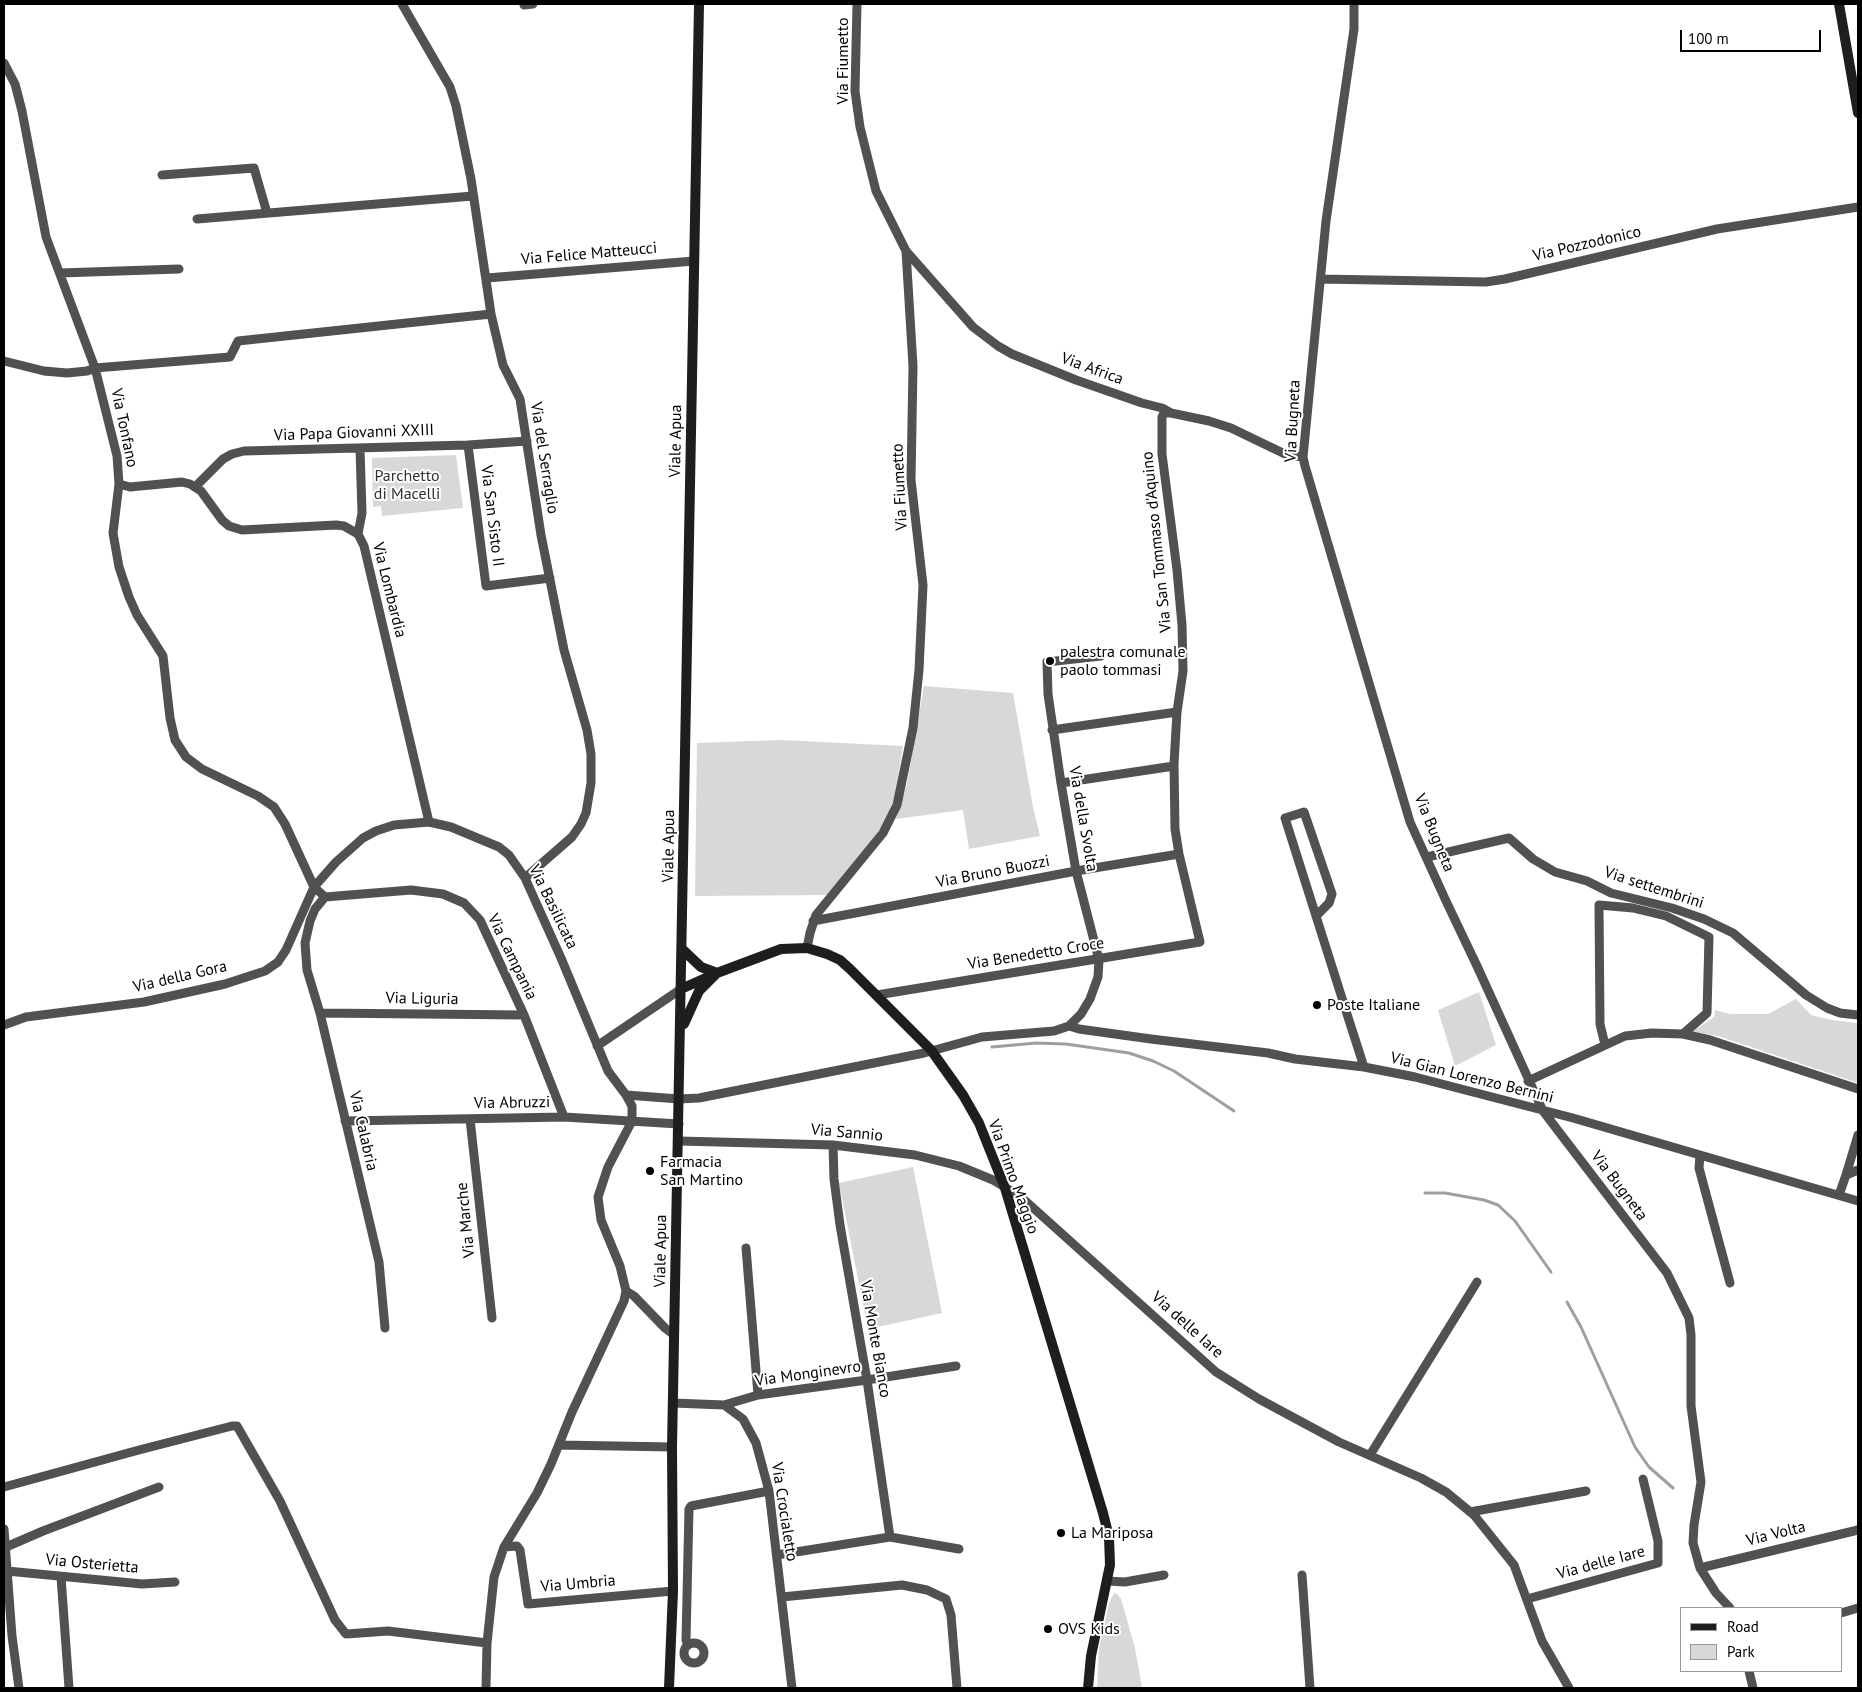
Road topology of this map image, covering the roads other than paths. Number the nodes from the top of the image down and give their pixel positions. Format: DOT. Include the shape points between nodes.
graph roads {
  1 [pos="402,4"];
  2 [pos="698,4"];
  3 [pos="857,4"];
  4 [pos="1354,4"];
  5 [pos="1839,4"];
  6 [pos="4,63"];
  7 [pos="1858,113"];
  8 [pos="162,175"];
  9 [pos="473,196"];
  10 [pos="1858,207"];
  11 [pos="267,213"];
  12 [pos="197,219"];
  13 [pos="906,251"];
  14 [pos="694,261"];
  15 [pos="179,269"];
  16 [pos="60,273"];
  17 [pos="487,278"];
  18 [pos="1321,279"];
  19 [pos="491,314"];
  20 [pos="4,361"];
  21 [pos="95,368"];
  22 [pos="1171,413"];
  23 [pos="527,440"];
  24 [pos="468,445"];
  25 [pos="360,448"];
  26 [pos="1303,457"];
  27 [pos="119,484"];
  28 [pos="195,486"];
  29 [pos="358,534"];
  30 [pos="550,578"];
  31 [pos="1101,656"];
  32 [pos="1177,712"];
  33 [pos="1052,730"];
  34 [pos="1174,766"];
  35 [pos="1060,783"];
  36 [pos="429,822"];
  37 [pos="1178,854"];
  38 [pos="1427,857"];
  39 [pos="1076,871"];
  40 [pos="525,878"];
  41 [pos="314,887"];
  42 [pos="325,897"];
  43 [pos="1316,916"];
  44 [pos="813,921"];
  45 [pos="291,939"];
  46 [pos="1200,942"];
  47 [pos="306,943"];
  48 [pos="807,948"];
  49 [pos="682,949"];
  50 [pos="1099,960"];
  51 [pos="717,973"];
  52 [pos="681,989"];
  53 [pos="877,995"];
  54 [pos="320,1013"];
  55 [pos="524,1015"];
  56 [pos="1858,1015"];
  57 [pos="4,1025"];
  58 [pos="1070,1026"];
  59 [pos="680,1032"];
  60 [pos="1682,1034"];
  61 [pos="1605,1044"];
  62 [pos="597,1046"];
  63 [pos="931,1050"];
  64 [pos="1364,1067"];
  65 [pos="1528,1080"];
  66 [pos="1858,1089"];
  67 [pos="626,1096"];
  68 [pos="679,1099"];
  69 [pos="1543,1111"];
  70 [pos="564,1117"];
  71 [pos="470,1119"];
  72 [pos="345,1121"];
  73 [pos="632,1121"];
  74 [pos="679,1124"];
  75 [pos="1858,1135"];
  76 [pos="679,1141"];
  77 [pos="833,1145"];
  78 [pos="1700,1155"];
  79 [pos="1858,1170"];
  80 [pos="1846,1175"];
  81 [pos="1005,1188"];
  82 [pos="1839,1195"];
  83 [pos="1858,1201"];
  84 [pos="746,1248"];
  85 [pos="1478,1282"];
  86 [pos="1730,1283"];
  87 [pos="626,1291"];
  88 [pos="492,1318"];
  89 [pos="385,1328"];
  90 [pos="674,1335"];
  91 [pos="956,1366"];
  92 [pos="867,1380"];
  93 [pos="758,1395"];
  94 [pos="673,1403"];
  95 [pos="724,1405"];
  96 [pos="559,1445"];
  97 [pos="672,1447"];
  98 [pos="1370,1455"];
  99 [pos="1643,1479"];
  100 [pos="4,1487"];
  101 [pos="159,1487"];
  102 [pos="769,1491"];
  103 [pos="1586,1492"];
  104 [pos="1470,1512"];
  105 [pos="4,1529"];
  106 [pos="1858,1530"];
  107 [pos="890,1537"];
  108 [pos="504,1547"];
  109 [pos="6,1548"];
  110 [pos="959,1549"];
  111 [pos="777,1555"];
  112 [pos="1700,1568"];
  113 [pos="7,1570"];
  114 [pos="1164,1575"];
  115 [pos="1302,1575"];
  116 [pos="61,1577"];
  117 [pos="1107,1581"];
  118 [pos="175,1582"];
  119 [pos="673,1591"];
  120 [pos="782,1597"];
  121 [pos="1527,1599"];
  122 [pos="1729,1607"];
  123 [pos="1858,1608"];
  124 [pos="1842,1612"];
  125 [pos="487,1643"];
  126 [pos="688,1645"];
  127 [pos="1749,1672"];
  128 [pos="19,1688"];
  129 [pos="69,1688"];
  130 [pos="486,1688"];
  131 [pos="669,1688"];
  132 [pos="792,1688"];
  133 [pos="957,1688"];
  134 [pos="1088,1688"];
  135 [pos="1310,1688"];
  136 [pos="1569,1688"];
  137 [pos="1753,1688"];
  1 -- 9 [label="street, Via del Serraglio" via="450,87"];
  2 -- 14 [label="street, Viale Apua"];
  3 -- 13 [label="street, Via Fiumetto" via="855,91 860,126 876,191"];
  4 -- 18 [label="street, Via Bugneta" via="1354,29 1326,221"];
  5 -- 7 [label="street"];
  6 -- 16 [label="street, Via Tonfano" via="15,84 46,237"];
  8 -- 11 [label="street" via="254,168"];
  9 -- 11 [label="street"];
  9 -- 17 [label="street, Via del Serraglio"];
  10 -- 18 [label="street, Via Pozzodonico" via="1717,229 1486,282"];
  11 -- 12 [label="street"];
  13 -- 22 [label="street, Via Africa" via="973,327 998,346 1076,380"];
  13 -- 44 [label="street, Via Fiumetto" via="913,366 911,480 923,585 913,728 889,823"];
  14 -- 17 [label="street, Via Felice Matteucci"];
  14 -- 49 [label="street, Viale Apua"];
  15 -- 16 [label="street"];
  16 -- 21 [label="street, Via Tonfano"];
  17 -- 19 [label="street, Via del Serraglio"];
  18 -- 26 [label="street, Via Bugneta"];
  19 -- 21 [label="street" via="238,341 230,357"];
  19 -- 23 [label="street, Via del Serraglio" via="503,365 520,400"];
  20 -- 21 [label="street" via="44,371"];
  21 -- 27 [label="street, Via Tonfano" via="117,456"];
  22 -- 26 [label="street, Via Africa" via="1231,428 1287,454"];
  22 -- 32 [label="street, Via San Tommaso d'Aquino" via="1164,413 1161,422 1164,477 1182,624 1183,670"];
  23 -- 24 [label="street, Via Papa Giovanni XXIII"];
  23 -- 30 [label="street, Via del Serraglio"];
  24 -- 25 [label="street, Via Papa Giovanni XXIII"];
  24 -- 30 [label="street, Via San Sisto II" via="486,586"];
  25 -- 28 [label="street, Via Papa Giovanni XXIII" via="244,451 223,459"];
  25 -- 29 [label="street" via="362,513"];
  26 -- 38 [label="street, Via Bugneta" via="1410,822"];
  27 -- 28 [label="street" via="182,482"];
  27 -- 41 [label="street, Via Tonfano" via="113,534 119,567 137,615 163,656 175,740 186,757 202,769 274,807"];
  28 -- 29 [label="street, Via Lombardia" via="222,520 235,528 256,530 336,525"];
  29 -- 36 [label="street, Via Lombardia" via="364,546"];
  30 -- 40 [label="street, Via del Serraglio" via="564,650 587,730 592,767 586,813 577,831"];
  31 -- 33 [label="street, Via della Svolta" via="1047,662"];
  32 -- 33 [label="street"];
  32 -- 34 [label="street, Via San Tommaso d'Aquino"];
  33 -- 35 [label="street, Via della Svolta"];
  34 -- 35 [label="street"];
  34 -- 37 [label="street, Via San Tommaso d'Aquino"];
  35 -- 39 [label="street, Via della Svolta"];
  36 -- 40 [label="street, Via Basilicata" via="451,827 499,847"];
  36 -- 41 [label="street, Via Basilicata" via="394,825 363,838"];
  37 -- 39 [label="street, Via Bruno Buozzi"];
  37 -- 46 [label="street, Via San Tommaso d'Aquino"];
  38 -- 56 [label="street, Via settembrini" via="1509,838 1533,859 1555,872 1587,881 1611,893 1696,916 1733,933 1806,995 1840,1013"];
  38 -- 65 [label="street, Via Bugneta"];
  39 -- 44 [label="street, Via Bruno Buozzi"];
  39 -- 50 [label="street, Via della Svolta"];
  40 -- 62 [label="street, Via Basilicata"];
  41 -- 42 [label="street"];
  41 -- 45 [label="street, Via della Gora"];
  42 -- 47 [label="street, Via Calabria" via="310,921"];
  42 -- 55 [label="street, Via Campania" via="411,890 443,894 464,903 480,920"];
  43 -- 43 [label="street" via="1329,904 1332,894 1304,812 1285,818"];
  43 -- 64 [label="street"];
  44 -- 48 [label="street, Via Fiumetto"];
  45 -- 47 [label="street"];
  45 -- 57 [label="street, Via della Gora" via="278,962 265,971 225,984 144,1002 26,1017"];
  46 -- 50 [label="street, Via Benedetto Croce"];
  47 -- 54 [label="street, Via Calabria" via="307,970"];
  48 -- 51 [label="street, Via Primo Maggio" via="781,950"];
  48 -- 53 [label="street, Via Primo Maggio" via="840,960"];
  49 -- 51 [label="street" via="701,967"];
  49 -- 52 [label="street, Viale Apua"];
  50 -- 53 [label="street, Via Benedetto Croce"];
  50 -- 58 [label="street, Via della Svolta" via="1098,977 1090,999"];
  51 -- 52 [label="street, Via Primo Maggio"];
  51 -- 59 [label="street" via="699,991"];
  52 -- 59 [label="street, Viale Apua"];
  52 -- 62 [label="street"];
  53 -- 63 [label="street, Via Primo Maggio"];
  54 -- 55 [label="street, Via Liguria"];
  54 -- 72 [label="street, Via Calabria"];
  55 -- 70 [label="street, Via Campania"];
  58 -- 63 [label="street" via="1054,1031 982,1037"];
  58 -- 64 [label="street, Via Gian Lorenzo Bernini"];
  59 -- 68 [label="street, Viale Apua"];
  60 -- 61 [label="street" via="1625,1036"];
  60 -- 61 [label="street" via="1707,1014 1709,937 1666,916 1633,908 1599,905 1600,1024"];
  60 -- 66 [label="street" via="1710,1040"];
  61 -- 65 [label="street"];
  62 -- 67 [label="street, Via Basilicata" via="608,1071"];
  63 -- 68 [label="street" via="709,1096"];
  63 -- 81 [label="street, Via Primo Maggio" via="963,1095"];
  64 -- 69 [label="street, Via Gian Lorenzo Bernini" via="1448,1085"];
  65 -- 69 [label="street, Via Bugneta"];
  67 -- 68 [label="street"];
  67 -- 73 [label="street, Via Basilicata" via="632,1106"];
  68 -- 74 [label="street, Viale Apua"];
  69 -- 78 [label="street, Via Gian Lorenzo Bernini"];
  69 -- 112 [label="street, Via Bugneta" via="1667,1273 1689,1318 1691,1406 1701,1482 1694,1543"];
  70 -- 71 [label="street, Via Abruzzi"];
  70 -- 73 [label="street, Via Abruzzi"];
  71 -- 72 [label="street, Via Abruzzi"];
  71 -- 88 [label="street, Via Marche"];
  72 -- 89 [label="street, Via Calabria" via="379,1262"];
  73 -- 74 [label="street, Via Abruzzi"];
  73 -- 87 [label="street" via="608,1168 598,1197 601,1220 620,1266"];
  74 -- 76 [label="street, Viale Apua"];
  75 -- 80 [label="street"];
  76 -- 77 [label="street, Via Sannio"];
  76 -- 90 [label="street, Viale Apua"];
  77 -- 81 [label="street, Via Sannio" via="942,1161 988,1177"];
  77 -- 92 [label="street, Via Monte Bianco" via="840,1225"];
  78 -- 82 [label="street, Via Gian Lorenzo Bernini"];
  78 -- 86 [label="street" via="1698,1168"];
  79 -- 80 [label="street"];
  80 -- 82 [label="street"];
  81 -- 98 [label="street, Via delle Iare" via="1021,1197 1216,1372 1259,1399"];
  81 -- 117 [label="street, Via Primo Maggio" via="1104,1513 1110,1551"];
  82 -- 83 [label="street, Via Gian Lorenzo Bernini"];
  84 -- 93 [label="street"];
  85 -- 98 [label="street"];
  87 -- 90 [label="street"];
  87 -- 96 [label="street"];
  90 -- 94 [label="street, Viale Apua"];
  91 -- 92 [label="street, Via Monginevro"];
  92 -- 93 [label="street, Via Monginevro"];
  92 -- 107 [label="street, Via Monte Bianco"];
  93 -- 95 [label="street, Via Monginevro"];
  94 -- 95 [label="street"];
  94 -- 97 [label="street, Viale Apua"];
  95 -- 102 [label="street, Via Crocialetto" via="743,1419 756,1443"];
  96 -- 97 [label="street"];
  96 -- 108 [label="street" via="537,1493"];
  97 -- 119 [label="street, Viale Apua"];
  98 -- 104 [label="street, Via delle Iare" via="1446,1492"];
  99 -- 121 [label="street, Via delle Iare" via="1660,1551 1658,1563"];
  100 -- 125 [label="street" via="237,1426 280,1501 334,1620 346,1634 388,1631"];
  101 -- 109 [label="street, Via Osterietta"];
  102 -- 111 [label="street, Via Crocialetto"];
  102 -- 126 [label="street" via="689,1509"];
  103 -- 104 [label="street"];
  104 -- 121 [label="street, Via delle Iare" via="1514,1565"];
  105 -- 109 [label="street"];
  106 -- 112 [label="street, Via Volta"];
  107 -- 110 [label="street"];
  107 -- 111 [label="street"];
  108 -- 119 [label="street, Via Umbria" via="517,1546 520,1550 528,1604"];
  108 -- 125 [label="street" via="494,1577"];
  109 -- 113 [label="street"];
  111 -- 120 [label="street, Via Crocialetto"];
  112 -- 122 [label="street, Via Bugneta"];
  113 -- 116 [label="street, Via Osterietta"];
  113 -- 128 [label="street"];
  114 -- 117 [label="street" via="1125,1582"];
  115 -- 135 [label="street"];
  116 -- 118 [label="street, Via Osterietta" via="142,1584"];
  116 -- 129 [label="street"];
  117 -- 134 [label="street, Via Primo Maggio" via="1091,1656"];
  119 -- 131 [label="street, Viale Apua"];
  120 -- 132 [label="street, Via Crocialetto"];
  120 -- 133 [label="street" via="902,1585 946,1598 951,1615"];
  121 -- 136 [label="street, Via delle Iare" via="1542,1641"];
  123 -- 124 [label="street"];
  125 -- 130 [label="street"];
  127 -- 137 [label="street"];
}
